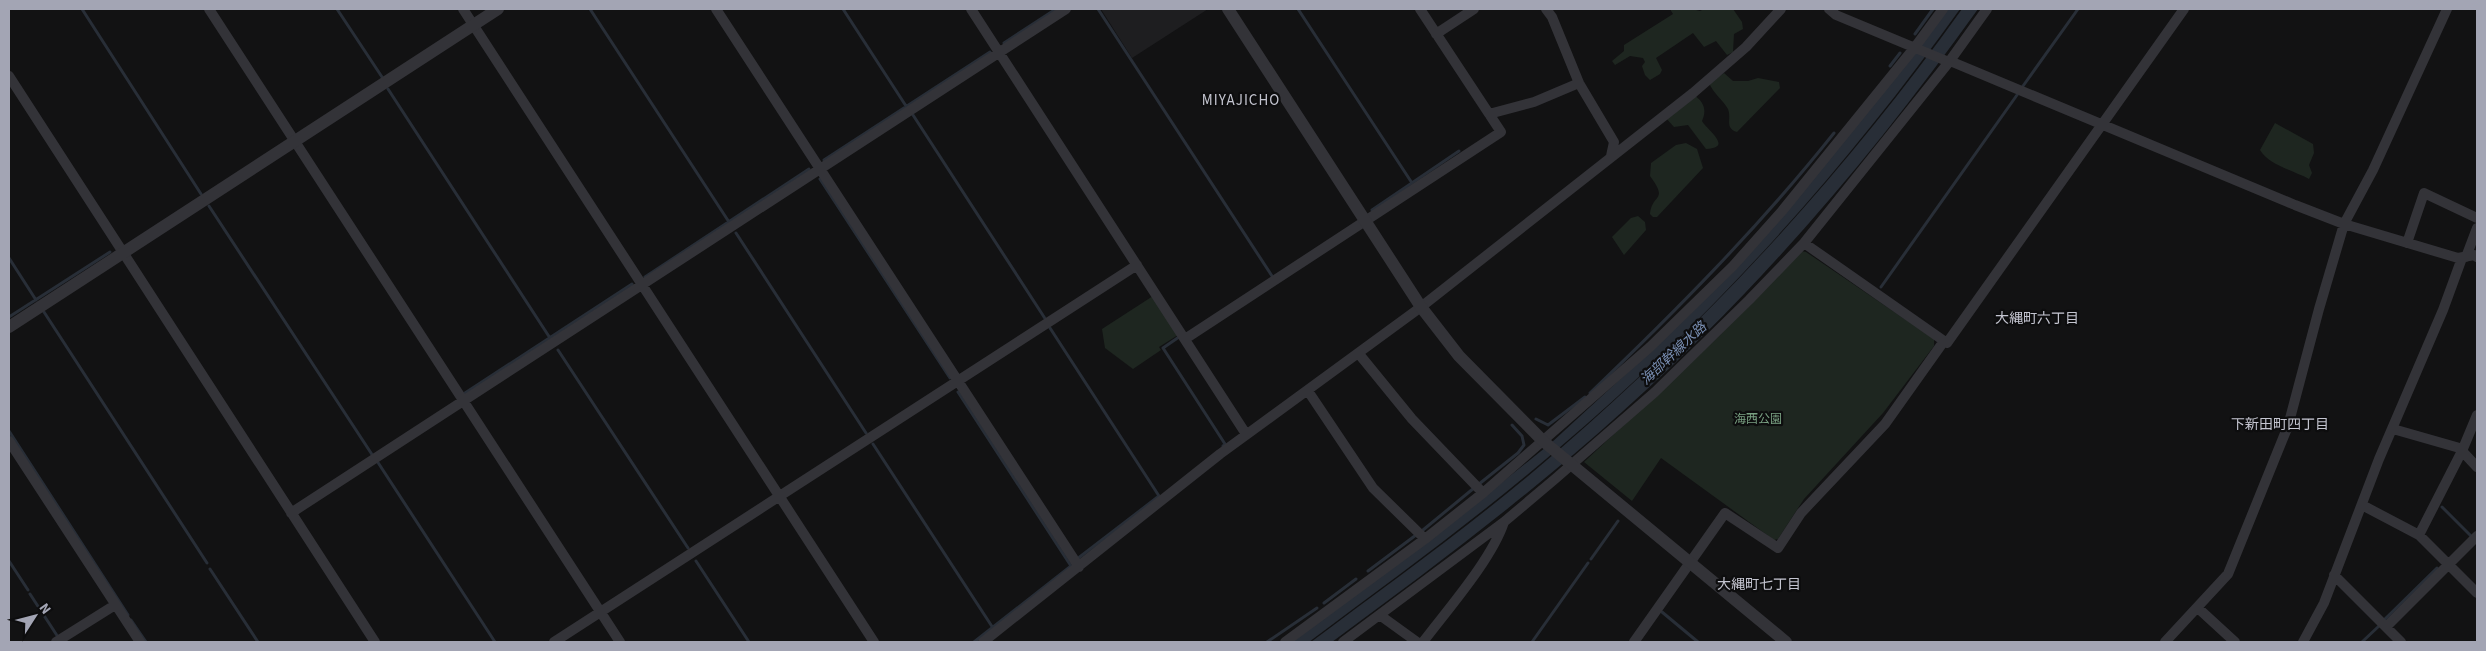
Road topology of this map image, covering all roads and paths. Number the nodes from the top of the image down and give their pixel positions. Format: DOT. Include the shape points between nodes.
graph roads {
  1 [pos="209,9"];
  2 [pos="463,9"];
  3 [pos="498,9"];
  4 [pos="716,9"];
  5 [pos="972,9"];
  6 [pos="1066,9"];
  7 [pos="1228,9"];
  8 [pos="1420,9"];
  9 [pos="1474,9"];
  10 [pos="1546,9"];
  11 [pos="1781,9"];
  12 [pos="1829,9"];
  13 [pos="1943,9"];
  14 [pos="1987,9"];
  15 [pos="2184,9"];
  16 [pos="2446,9"];
  17 [pos="473,25"];
  18 [pos="1436,34"];
  19 [pos="1916,48"];
  20 [pos="1000,52"];
  21 [pos="1948,61"];
  22 [pos="9,76"];
  23 [pos="1579,82"];
  24 [pos="1489,114"];
  25 [pos="2102,124"];
  26 [pos="295,141"];
  27 [pos="1631,141"];
  28 [pos="1614,142"];
  29 [pos="1611,156"];
  30 [pos="821,169"];
  31 [pos="2477,218"];
  32 [pos="1366,221"];
  33 [pos="2344,224"];
  34 [pos="2477,228"];
  35 [pos="1804,243"];
  36 [pos="2407,243"];
  37 [pos="123,253"];
  38 [pos="2464,257"];
  39 [pos="2477,257"];
  40 [pos="1137,265"];
  41 [pos="643,285"];
  42 [pos="1422,307"];
  43 [pos="9,327"];
  44 [pos="1185,339"];
  45 [pos="1944,341"];
  46 [pos="1359,354"];
  47 [pos="958,381"];
  48 [pos="1308,391"];
  49 [pos="464,400"];
  50 [pos="2477,415"];
  51 [pos="2393,428"];
  52 [pos="1246,434"];
  53 [pos="9,441"];
  54 [pos="1544,442"];
  55 [pos="2463,450"];
  56 [pos="1569,463"];
  57 [pos="2477,467"];
  58 [pos="1483,493"];
  59 [pos="780,497"];
  60 [pos="2362,505"];
  61 [pos="291,513"];
  62 [pos="1504,522"];
  63 [pos="2419,535"];
  64 [pos="2477,536"];
  65 [pos="1425,539"];
  66 [pos="1690,563"];
  67 [pos="2448,565"];
  68 [pos="1079,567"];
  69 [pos="2334,575"];
  70 [pos="2477,593"];
  71 [pos="115,605"];
  72 [pos="2198,609"];
  73 [pos="601,612"];
  74 [pos="1380,616"];
  75 [pos="2386,627"];
  76 [pos="56,642"];
  77 [pos="140,642"];
  78 [pos="375,642"];
  79 [pos="554,642"];
  80 [pos="620,642"];
  81 [pos="874,642"];
  82 [pos="983,642"];
  83 [pos="1285,642"];
  84 [pos="1343,642"];
  85 [pos="1417,642"];
  86 [pos="1423,642"];
  87 [pos="1634,642"];
  88 [pos="1786,642"];
  89 [pos="2165,642"];
  90 [pos="2235,642"];
  91 [pos="2303,642"];
  92 [pos="2402,642"];
  1 -- 26 [label="street"];
  2 -- 17 [label="street"];
  3 -- 17 [label="street"];
  4 -- 30 [label="street"];
  5 -- 20 [label="street"];
  6 -- 20 [label="street"];
  7 -- 32 [label="street"];
  8 -- 18 [label="street"];
  9 -- 18 [label="street"];
  10 -- 23 [label="street"];
  11 -- 27 [label="street" via="1746,47 1694,93"];
  12 -- 19 [label="street" via="1836,15"];
  13 -- 19 [label="street"];
  14 -- 21 [label="street"];
  15 -- 25 [label="street"];
  16 -- 33 [label="street" via="2373,170"];
  17 -- 26 [label="street"];
  17 -- 41 [label="street"];
  18 -- 24 [label="street"];
  19 -- 21 [label="street"];
  19 -- 54 [label="street" via="1733,266 1650,347"];
  20 -- 30 [label="street"];
  20 -- 40 [label="street"];
  21 -- 25 [label="street"];
  21 -- 35 [label="street"];
  22 -- 37 [label="street"];
  23 -- 24 [label="street" via="1534,102"];
  23 -- 28 [label="street"];
  24 -- 32 [label="street" via="1501,132"];
  25 -- 33 [label="street"];
  25 -- 45 [label="street" via="1949,341"];
  26 -- 37 [label="street"];
  26 -- 49 [label="street"];
  27 -- 28 [label="street"];
  27 -- 29 [label="street"];
  28 -- 29 [label="street"];
  29 -- 42 [label="street"];
  30 -- 41 [label="street"];
  30 -- 47 [label="street"];
  31 -- 36 [label="street" via="2424,193"];
  32 -- 42 [label="street"];
  32 -- 44 [label="street"];
  33 -- 36 [label="street"];
  33 -- 72 [label="street" via="2288,426 2228,574"];
  34 -- 38 [label="street"];
  35 -- 45 [label="street"];
  35 -- 56 [label="street" via="1655,392"];
  36 -- 38 [label="street"];
  37 -- 43 [label="street"];
  37 -- 61 [label="street"];
  38 -- 39 [label="street"];
  38 -- 51 [label="street"];
  40 -- 44 [label="street"];
  40 -- 47 [label="street"];
  41 -- 49 [label="street"];
  41 -- 59 [label="street"];
  42 -- 46 [label="street"];
  42 -- 54 [label="street" via="1459,356"];
  44 -- 52 [label="street"];
  45 -- 66 [label="street" via="1885,424 1801,513 1778,548 1725,513"];
  46 -- 48 [label="street"];
  46 -- 58 [label="street" via="1412,419"];
  47 -- 59 [label="street"];
  47 -- 68 [label="street"];
  48 -- 52 [label="street"];
  48 -- 65 [label="street" via="1370,484"];
  49 -- 61 [label="street"];
  49 -- 73 [label="street"];
  50 -- 55 [label="street"];
  51 -- 55 [label="street"];
  51 -- 60 [label="street"];
  52 -- 68 [label="street"];
  53 -- 71 [label="street"];
  54 -- 56 [label="street"];
  54 -- 58 [label="street"];
  55 -- 57 [label="street"];
  55 -- 63 [label="street"];
  56 -- 62 [label="street"];
  56 -- 66 [label="street"];
  58 -- 65 [label="street"];
  59 -- 73 [label="street"];
  59 -- 81 [label="street"];
  60 -- 63 [label="street"];
  60 -- 69 [label="street"];
  61 -- 78 [label="street"];
  62 -- 74 [label="street"];
  62 -- 86 [label="street" via="1486,556"];
  63 -- 67 [label="street"];
  64 -- 67 [label="street"];
  65 -- 83 [label="street"];
  66 -- 87 [label="street"];
  66 -- 88 [label="street"];
  67 -- 70 [label="street"];
  67 -- 75 [label="street"];
  68 -- 82 [label="street"];
  69 -- 75 [label="street"];
  69 -- 91 [label="street" via="2316,622"];
  71 -- 76 [label="street"];
  71 -- 77 [label="street"];
  72 -- 89 [label="street"];
  72 -- 90 [label="street"];
  73 -- 79 [label="street"];
  73 -- 80 [label="street"];
  74 -- 84 [label="street"];
  74 -- 85 [label="street"];
  75 -- 92 [label="street"];
}
